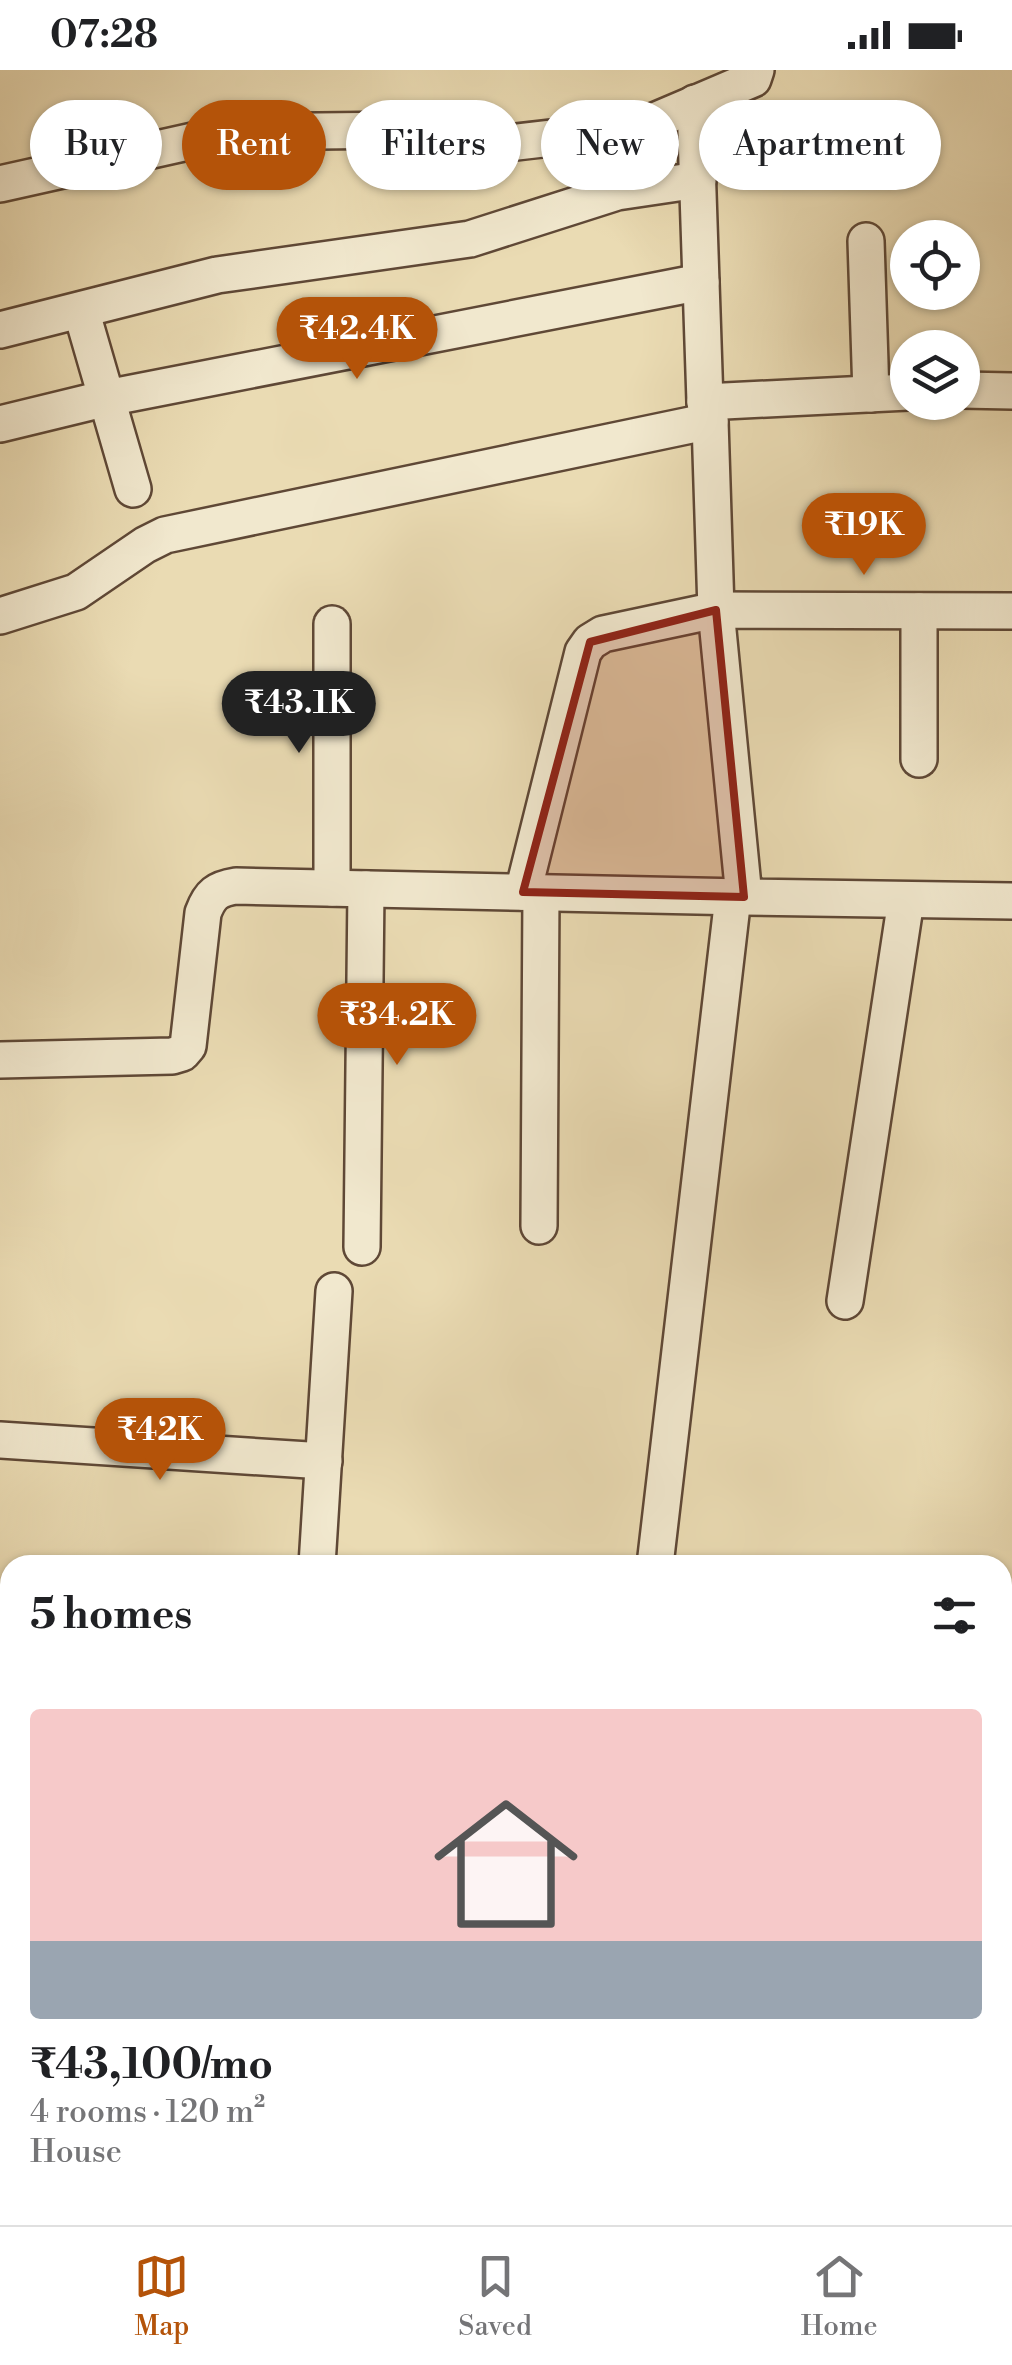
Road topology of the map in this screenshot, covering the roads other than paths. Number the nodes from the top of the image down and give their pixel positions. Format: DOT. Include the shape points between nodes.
graph roads {
  1 [pos="756,70"];
  2 [pos="695,103"];
  3 [pos="698,180"];
  4 [pos="0,184"];
  5 [pos="866,241"];
  6 [pos="701,282"];
  7 [pos="81,310"];
  8 [pos="0,330"];
  9 [pos="980,390"];
  10 [pos="1012,391"];
  11 [pos="890,393"];
  12 [pos="872,394"];
  13 [pos="107,398"];
  14 [pos="707,412"];
  15 [pos="0,424"];
  16 [pos="134,489"];
  17 [pos="716,610"];
  18 [pos="920,611"];
  19 [pos="1012,611"];
  20 [pos="0,616"];
  21 [pos="332,624"];
  22 [pos="920,759"];
  23 [pos="349,888"];
  24 [pos="532,893"];
  25 [pos="738,898"];
  26 [pos="906,900"];
  27 [pos="1012,902"];
  28 [pos="0,1060"];
  29 [pos="539,1226"];
  30 [pos="362,1247"];
  31 [pos="334,1292"];
  32 [pos="844,1300"];
  33 [pos="0,1440"];
  34 [pos="324,1461"];
  35 [pos="318,1555"];
  36 [pos="656,1555"];
  1 -- 2 [label="street" via="753,79"];
  2 -- 3 [label="street"];
  2 -- 4 [label="street" via="638,128 508,143 404,130 233,132"];
  3 -- 6 [label="street"];
  3 -- 7 [label="street" via="617,192 470,240 218,275"];
  5 -- 12 [label="street"];
  6 -- 13 [label="street"];
  6 -- 14 [label="street"];
  7 -- 8 [label="street"];
  7 -- 13 [label="street"];
  9 -- 10 [label="street"];
  11 -- 12 [label="street"];
  12 -- 14 [label="street"];
  13 -- 15 [label="street"];
  13 -- 16 [label="street"];
  14 -- 17 [label="street"];
  14 -- 20 [label="street" via="166,534 76,592"];
  17 -- 18 [label="street"];
  17 -- 24 [label="street" via="603,634 583,652"];
  17 -- 25 [label="street"];
  18 -- 19 [label="street"];
  18 -- 22 [label="street"];
  21 -- 23 [label="street"];
  23 -- 24 [label="street"];
  23 -- 28 [label="street" via="236,886 208,898 182,1053"];
  23 -- 30 [label="street"];
  24 -- 25 [label="street"];
  24 -- 29 [label="street"];
  25 -- 26 [label="street"];
  25 -- 36 [label="street"];
  26 -- 27 [label="street"];
  26 -- 32 [label="street"];
  31 -- 34 [label="street"];
  33 -- 34 [label="street"];
  34 -- 35 [label="street"];
}
